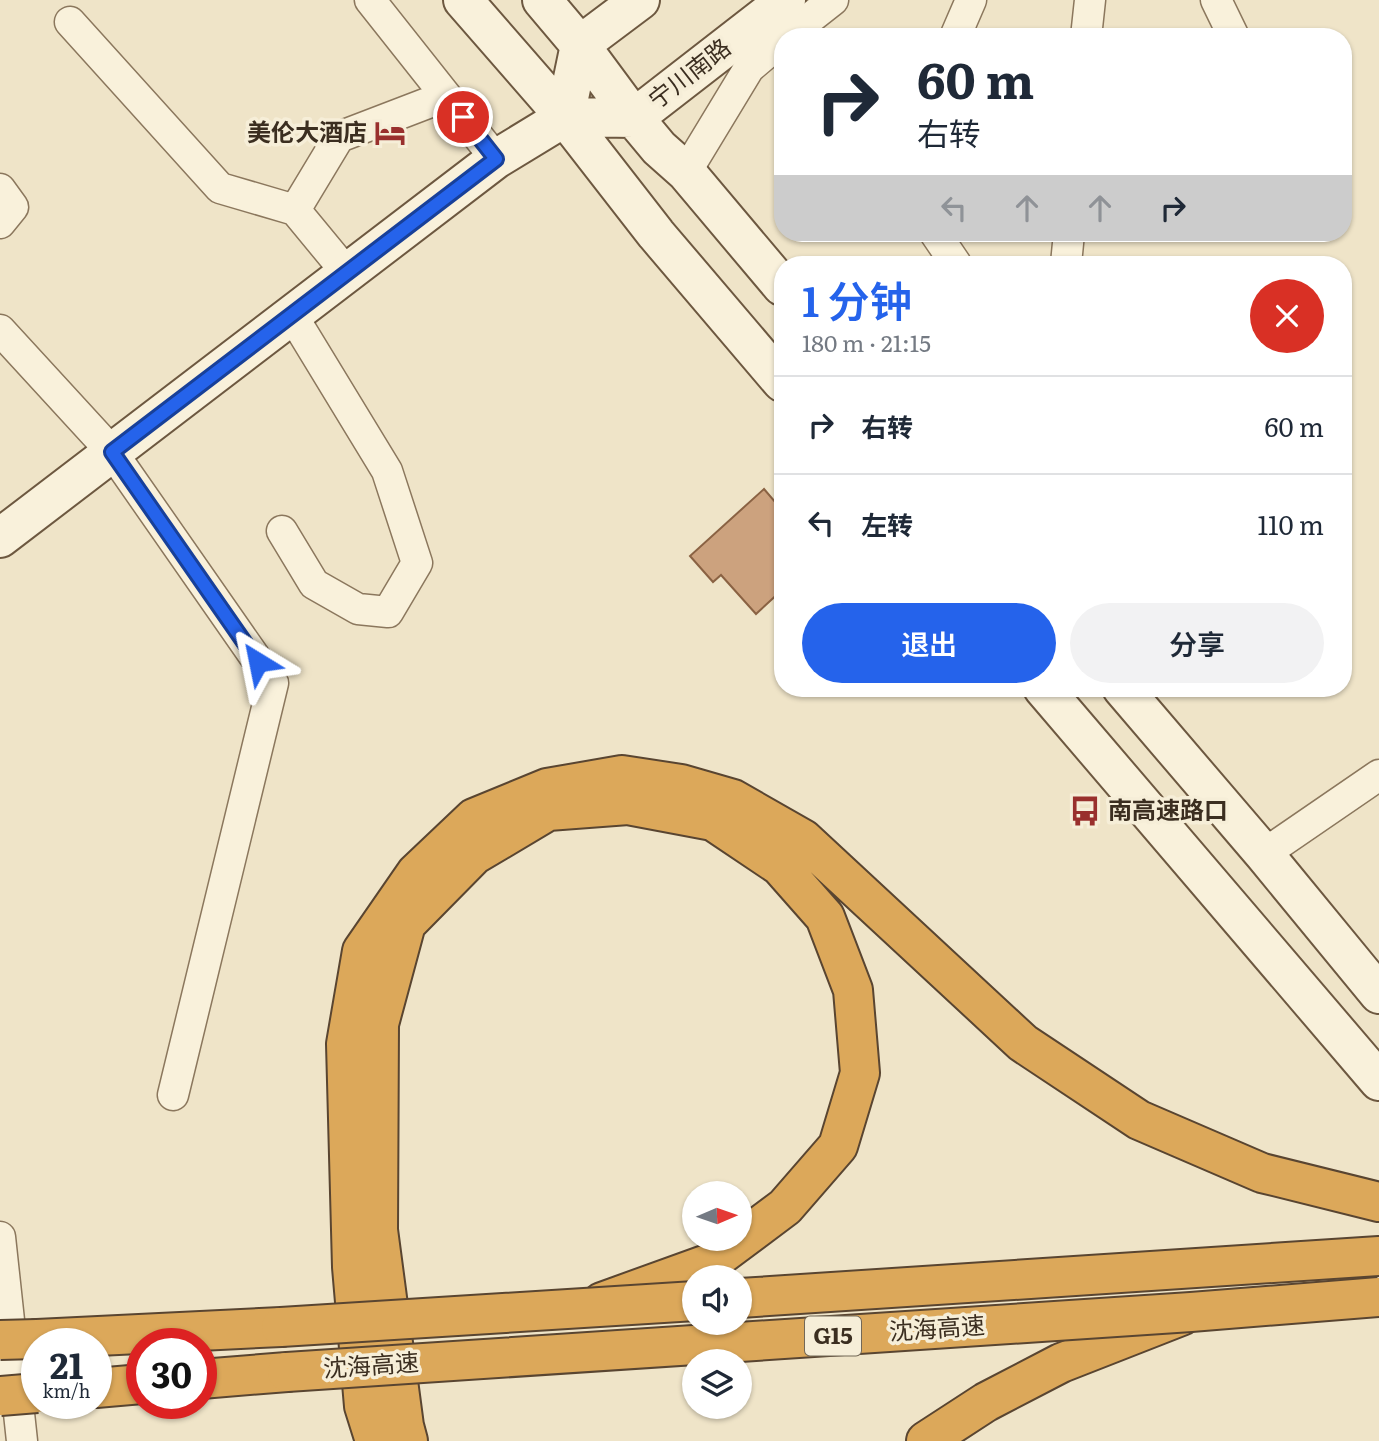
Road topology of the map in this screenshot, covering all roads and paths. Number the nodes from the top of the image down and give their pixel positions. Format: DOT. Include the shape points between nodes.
graph roads {
  1 [pos="370,0"];
  2 [pos="463,0"];
  3 [pos="542,0"];
  4 [pos="640,0"];
  5 [pos="786,0"];
  6 [pos="833,0"];
  7 [pos="971,0"];
  8 [pos="1090,0"];
  9 [pos="1216,0"];
  10 [pos="70,22"];
  11 [pos="797,28"];
  12 [pos="960,28"];
  13 [pos="1087,28"];
  14 [pos="1230,28"];
  15 [pos="580,45"];
  16 [pos="774,47"];
  17 [pos="446,96"];
  18 [pos="565,117"];
  19 [pos="634,118"];
  20 [pos="496,159"];
  21 [pos="686,172"];
  22 [pos="0,189"];
  23 [pos="295,210"];
  24 [pos="0,223"];
  25 [pos="347,273"];
  26 [pos="774,276"];
  27 [pos="292,315"];
  28 [pos="0,330"];
  29 [pos="774,373"];
  30 [pos="112,452"];
  31 [pos="282,531"];
  32 [pos="0,538"];
  33 [pos="1052,697"];
  34 [pos="1130,697"];
  35 [pos="1379,775"];
  36 [pos="792,853"];
  37 [pos="1264,854"];
  38 [pos="1379,994"];
  39 [pos="1379,1081"];
  40 [pos="173,1095"];
  41 [pos="1379,1202"];
  42 [pos="0,1237"];
  43 [pos="1379,1256"];
  44 [pos="752,1297"];
  45 [pos="1379,1297"];
  46 [pos="682,1302"];
  47 [pos="587,1308"];
  48 [pos="1191,1312"];
  49 [pos="18,1340"];
  50 [pos="217,1378"];
  51 [pos="21,1394"];
  52 [pos="0,1396"];
  53 [pos="22,1441"];
  54 [pos="375,1441"];
  55 [pos="408,1441"];
  56 [pos="926,1441"];
  1 -- 17 [label="street"];
  2 -- 18 [label="main road"];
  3 -- 15 [label="main road"];
  4 -- 15 [label="main road"];
  5 -- 19 [label="main road, 宁川南路"];
  6 -- 11 [label="street"];
  7 -- 12 [label="street"];
  8 -- 13 [label="street"];
  9 -- 14 [label="street"];
  10 -- 23 [label="street" via="220,188"];
  15 -- 18 [label="main road"];
  15 -- 19 [label="main road"];
  16 -- 21 [label="street" via="749,68"];
  17 -- 20 [label="street"];
  17 -- 23 [label="street" via="339,137"];
  18 -- 19 [label="main road, 宁川南路"];
  18 -- 20 [label="main road"];
  18 -- 29 [label="main road" via="656,234"];
  19 -- 21 [label="main road"];
  20 -- 25 [label="main road"];
  21 -- 26 [label="main road"];
  22 -- 24 [label="street" via="13,207"];
  23 -- 25 [label="street"];
  25 -- 27 [label="main road"];
  27 -- 30 [label="main road"];
  27 -- 31 [label="street" via="387,471 417,563 388,612 358,609 314,584"];
  28 -- 30 [label="street"];
  30 -- 32 [label="main road"];
  30 -- 40 [label="street" via="273,682"];
  33 -- 39 [label="main road"];
  34 -- 37 [label="main road"];
  35 -- 37 [label="street"];
  36 -- 41 [label="highway" via="1023,1044 1139,1120 1262,1173"];
  36 -- 47 [label="highway, bridge" via="825,917 853,990 860,1073 838,1146 785,1207 710,1263"];
  36 -- 54 [label="highway" via="733,799 681,784 622,775 547,788 474,818 415,873 362,951 346,1044 352,1267 364,1406"];
  36 -- 55 [label="highway" via="713,821 628,805 548,811 474,855 406,924 379,1024 378,1230"];
  37 -- 38 [label="main road"];
  42 -- 53 [label="street"];
  43 -- 44 [label="highway, 沈海高速 / G15"];
  45 -- 48 [label="highway, 沈海高速 / G15, bridge"];
  46 -- 47 [label="highway, 沈海高速, bridge"];
  47 -- 49 [label="highway, 沈海高速, bridge"];
  48 -- 50 [label="highway, 沈海高速 / G15, bridge"];
  48 -- 56 [label="highway" via="1061,1363 986,1402"];
  51 -- 52 [label="highway, bridge"];
}
